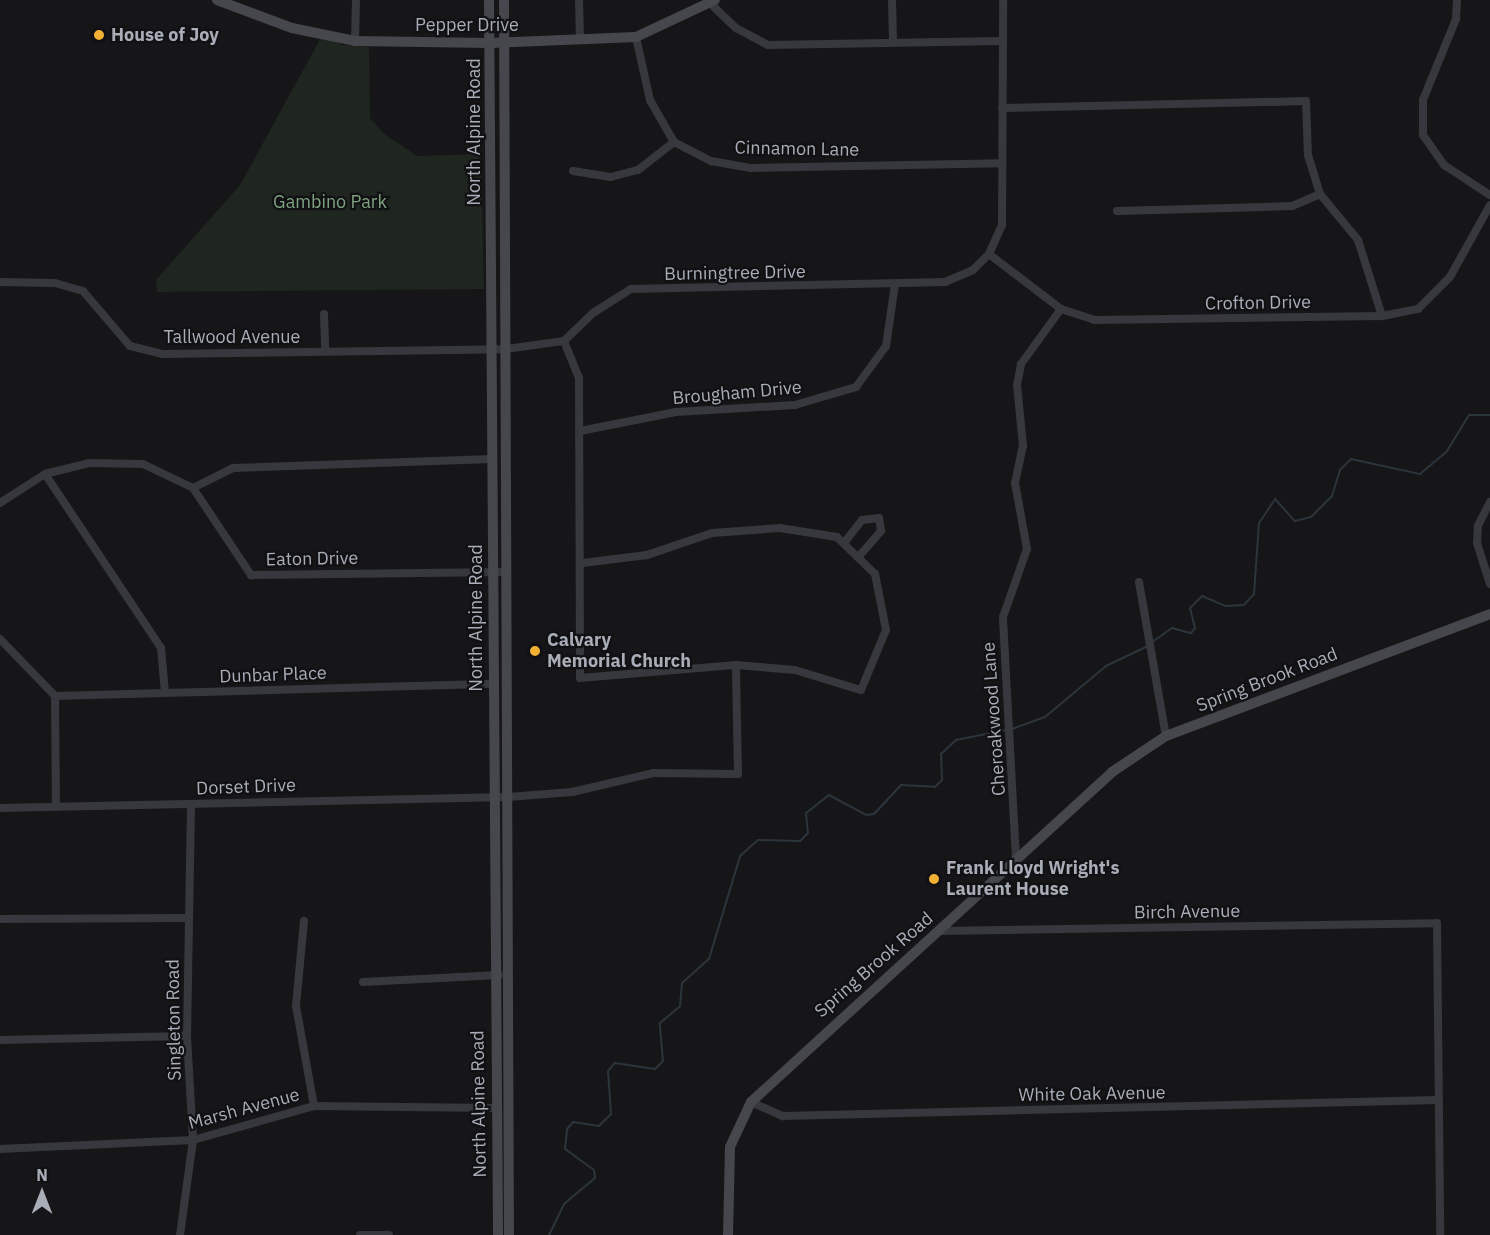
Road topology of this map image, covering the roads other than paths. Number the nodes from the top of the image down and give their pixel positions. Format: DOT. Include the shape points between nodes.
graph roads {
  1 [pos="217,0"];
  2 [pos="356,0"];
  3 [pos="489,0"];
  4 [pos="504,0"];
  5 [pos="579,0"];
  6 [pos="892,0"];
  7 [pos="1003,0"];
  8 [pos="1457,0"];
  9 [pos="713,2"];
  10 [pos="636,37"];
  11 [pos="580,40"];
  12 [pos="356,41"];
  13 [pos="893,41"];
  14 [pos="1000,41"];
  15 [pos="490,43"];
  16 [pos="504,43"];
  17 [pos="1002,108"];
  18 [pos="674,142"];
  19 [pos="1002,163"];
  20 [pos="573,171"];
  21 [pos="1320,194"];
  22 [pos="1490,195"];
  23 [pos="1490,205"];
  24 [pos="1117,211"];
  25 [pos="989,254"];
  26 [pos="0,282"];
  27 [pos="895,284"];
  28 [pos="1060,309"];
  29 [pos="324,314"];
  30 [pos="1382,316"];
  31 [pos="564,341"];
  32 [pos="491,349"];
  33 [pos="506,349"];
  34 [pos="325,351"];
  35 [pos="580,431"];
  36 [pos="492,459"];
  37 [pos="45,474"];
  38 [pos="193,488"];
  39 [pos="1490,502"];
  40 [pos="0,503"];
  41 [pos="844,543"];
  42 [pos="859,556"];
  43 [pos="582,564"];
  44 [pos="492,572"];
  45 [pos="506,573"];
  46 [pos="1139,582"];
  47 [pos="1490,584"];
  48 [pos="1490,614"];
  49 [pos="0,639"];
  50 [pos="736,665"];
  51 [pos="493,684"];
  52 [pos="165,693"];
  53 [pos="55,696"];
  54 [pos="1166,736"];
  55 [pos="493,796"];
  56 [pos="508,797"];
  57 [pos="191,804"];
  58 [pos="56,807"];
  59 [pos="0,808"];
  60 [pos="1016,859"];
  61 [pos="188,918"];
  62 [pos="0,919"];
  63 [pos="304,921"];
  64 [pos="938,931"];
  65 [pos="508,975"];
  66 [pos="494,976"];
  67 [pos="363,982"];
  68 [pos="188,1036"];
  69 [pos="0,1040"];
  70 [pos="1438,1100"];
  71 [pos="751,1102"];
  72 [pos="314,1106"];
  73 [pos="495,1108"];
  74 [pos="193,1140"];
  75 [pos="0,1149"];
  76 [pos="180,1235"];
  77 [pos="360,1235"];
  78 [pos="389,1235"];
  79 [pos="498,1235"];
  80 [pos="509,1235"];
  81 [pos="728,1235"];
  82 [pos="1440,1235"];
  1 -- 12 [label="main road, Pepper Drive" via="292,28"];
  2 -- 12 [label="street"];
  3 -- 15 [label="main road, North Alpine Road"];
  4 -- 16 [label="main road, North Alpine Road"];
  5 -- 11 [label="street"];
  6 -- 13 [label="street"];
  7 -- 14 [label="street"];
  8 -- 22 [label="street" via="1456,19 1423,100 1423,135 1444,165"];
  9 -- 10 [label="main road, Pepper Drive"];
  9 -- 13 [label="street" via="736,28 768,45"];
  10 -- 11 [label="main road, Pepper Drive"];
  10 -- 18 [label="street" via="650,100"];
  11 -- 16 [label="main road, Pepper Drive"];
  12 -- 15 [label="main road, Pepper Drive"];
  13 -- 14 [label="street"];
  14 -- 17 [label="street"];
  15 -- 16 [label="main road, Pepper Drive"];
  15 -- 32 [label="main road, North Alpine Road"];
  16 -- 33 [label="main road, North Alpine Road"];
  17 -- 19 [label="street"];
  17 -- 21 [label="street" via="1306,101 1308,155"];
  18 -- 19 [label="street, Cinnamon Lane" via="711,161 750,168"];
  18 -- 20 [label="street" via="638,170 611,177"];
  19 -- 25 [label="street" via="1002,225"];
  21 -- 24 [label="street" via="1292,206"];
  21 -- 30 [label="street" via="1358,240"];
  23 -- 30 [label="street, Crofton Drive" via="1450,277 1418,309"];
  25 -- 27 [label="street, Burningtree Drive" via="973,270 945,282"];
  25 -- 28 [label="street, Crofton Drive"];
  26 -- 34 [label="street, Tallwood Avenue" via="55,283 83,291 130,346 162,354"];
  27 -- 31 [label="street, Burningtree Drive" via="631,290 593,313"];
  27 -- 35 [label="street, Brougham Drive" via="886,346 856,387 795,405 676,412"];
  28 -- 30 [label="street, Crofton Drive" via="1094,320"];
  28 -- 60 [label="street, Cheroakwood Lane" via="1021,364 1017,386 1023,446 1015,483 1027,549 1003,617"];
  29 -- 34 [label="street"];
  31 -- 33 [label="street"];
  31 -- 35 [label="street" via="579,378"];
  32 -- 33 [label="street"];
  32 -- 34 [label="street, Tallwood Avenue"];
  32 -- 36 [label="main road, North Alpine Road"];
  33 -- 45 [label="main road, North Alpine Road"];
  35 -- 43 [label="street"];
  36 -- 38 [label="street" via="233,468"];
  36 -- 44 [label="main road, North Alpine Road"];
  37 -- 38 [label="street" via="89,464 142,464"];
  37 -- 40 [label="street"];
  37 -- 52 [label="street" via="161,648"];
  38 -- 44 [label="street, Eaton Drive" via="251,575"];
  39 -- 47 [label="street" via="1478,526 1478,543"];
  41 -- 42 [label="street"];
  41 -- 42 [label="street" via="862,520 879,518 881,531"];
  41 -- 43 [label="street" via="837,537 780,528 712,533 647,555"];
  42 -- 50 [label="street" via="876,574 886,630 861,690 795,670"];
  43 -- 50 [label="street" via="580,678"];
  44 -- 45 [label="street, Eaton Drive"];
  44 -- 51 [label="main road, North Alpine Road"];
  45 -- 56 [label="main road, North Alpine Road"];
  46 -- 54 [label="street"];
  48 -- 54 [label="main road, Spring Brook Road"];
  49 -- 53 [label="street"];
  50 -- 56 [label="street, Dorset Drive" via="738,774 653,772 572,792"];
  51 -- 52 [label="street, Dunbar Place"];
  51 -- 55 [label="main road, North Alpine Road"];
  52 -- 53 [label="street, Dunbar Place"];
  53 -- 58 [label="street"];
  54 -- 60 [label="main road, Spring Brook Road" via="1112,772"];
  55 -- 56 [label="street, Dorset Drive"];
  55 -- 57 [label="street, Dorset Drive"];
  55 -- 66 [label="main road, North Alpine Road"];
  56 -- 65 [label="main road, North Alpine Road"];
  57 -- 58 [label="street, Dorset Drive"];
  57 -- 61 [label="street, Singleton Road"];
  58 -- 59 [label="street, Dorset Drive"];
  60 -- 64 [label="main road, Spring Brook Road"];
  61 -- 62 [label="street"];
  61 -- 68 [label="street, Singleton Road"];
  63 -- 72 [label="street" via="296,1005"];
  64 -- 70 [label="street, Birch Avenue" via="1437,923"];
  64 -- 71 [label="main road, Spring Brook Road"];
  65 -- 66 [label="street"];
  65 -- 80 [label="main road, North Alpine Road"];
  66 -- 67 [label="street"];
  66 -- 73 [label="main road, North Alpine Road"];
  68 -- 69 [label="street"];
  68 -- 74 [label="street, Singleton Road"];
  70 -- 71 [label="street, White Oak Avenue" via="783,1116"];
  70 -- 82 [label="street"];
  71 -- 81 [label="main road, Spring Brook Road" via="730,1147"];
  72 -- 73 [label="street, Marsh Avenue"];
  72 -- 74 [label="street, Marsh Avenue"];
  73 -- 79 [label="main road, North Alpine Road"];
  74 -- 75 [label="street, Marsh Avenue"];
  74 -- 76 [label="street, Singleton Road"];
  77 -- 78 [label="street"];
}
